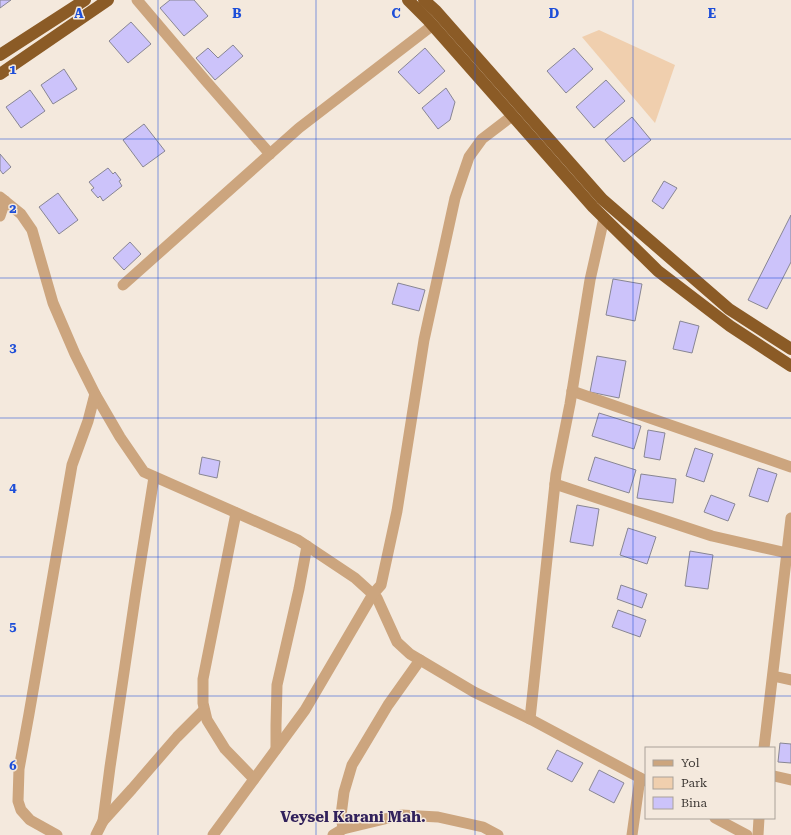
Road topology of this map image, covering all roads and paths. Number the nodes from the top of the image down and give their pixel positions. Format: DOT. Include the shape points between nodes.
graph roads {
  1 [pos="85,0"];
  2 [pos="108,0"];
  3 [pos="137,0"];
  4 [pos="408,0"];
  5 [pos="424,0"];
  6 [pos="433,25"];
  7 [pos="0,55"];
  8 [pos="0,74"];
  9 [pos="512,116"];
  10 [pos="270,154"];
  11 [pos="2,199"];
  12 [pos="0,216"];
  13 [pos="604,218"];
  14 [pos="123,285"];
  15 [pos="791,349"];
  16 [pos="791,366"];
  17 [pos="572,391"];
  18 [pos="95,394"];
  19 [pos="791,467"];
  20 [pos="154,477"];
  21 [pos="555,484"];
  22 [pos="236,513"];
  23 [pos="791,518"];
  24 [pos="307,546"];
  25 [pos="788,558"];
  26 [pos="373,594"];
  27 [pos="420,660"];
  28 [pos="772,676"];
  29 [pos="791,680"];
  30 [pos="204,710"];
  31 [pos="530,719"];
  32 [pos="764,747"];
  33 [pos="276,749"];
  34 [pos="775,776"];
  35 [pos="254,779"];
  36 [pos="643,779"];
  37 [pos="791,780"];
  38 [pos="717,819"];
  39 [pos="759,819"];
  40 [pos="103,820"];
  41 [pos="343,829"];
  42 [pos="57,835"];
  43 [pos="96,835"];
  44 [pos="214,835"];
  45 [pos="333,835"];
  46 [pos="498,835"];
  47 [pos="632,835"];
  48 [pos="747,835"];
  49 [pos="758,835"];
  1 -- 7 [label="highway"];
  2 -- 8 [label="highway"];
  3 -- 10 [label="street"];
  4 -- 6 [label="highway"];
  5 -- 15 [label="highway" via="602,199 729,310"];
  6 -- 9 [label="highway"];
  6 -- 10 [label="street" via="299,128"];
  9 -- 13 [label="highway"];
  9 -- 26 [label="street" via="482,139 469,157 455,198 424,340 397,511 381,585"];
  10 -- 14 [label="street"];
  11 -- 12 [label="street"];
  11 -- 18 [label="street" via="21,214 32,230 53,303"];
  13 -- 16 [label="highway" via="658,271 730,326"];
  13 -- 17 [label="street" via="590,280"];
  17 -- 19 [label="street"];
  17 -- 21 [label="street"];
  18 -- 20 [label="street" via="144,472"];
  18 -- 42 [label="street" via="72,465 19,769 18,801 21,810 30,820"];
  20 -- 22 [label="street"];
  20 -- 40 [label="street"];
  21 -- 25 [label="street" via="712,536"];
  21 -- 31 [label="street"];
  22 -- 24 [label="street"];
  22 -- 30 [label="street" via="203,679"];
  23 -- 25 [label="street"];
  24 -- 26 [label="street" via="355,578"];
  24 -- 33 [label="street" via="277,685"];
  25 -- 28 [label="street"];
  26 -- 27 [label="street" via="397,642"];
  26 -- 33 [label="street" via="305,710"];
  27 -- 31 [label="street" via="474,692"];
  27 -- 41 [label="street" via="388,705 352,765 344,792 341,815"];
  28 -- 29 [label="street"];
  28 -- 32 [label="street"];
  30 -- 35 [label="street" via="207,720 225,749"];
  30 -- 40 [label="street"];
  31 -- 36 [label="street"];
  33 -- 35 [label="street"];
  34 -- 37 [label="street"];
  35 -- 44 [label="street"];
  36 -- 47 [label="street"];
  38 -- 48 [label="street"];
  39 -- 49 [label="street"];
  40 -- 43 [label="street"];
  41 -- 45 [label="street"];
  41 -- 46 [label="street" via="401,815 446,819 483,827"];
}
